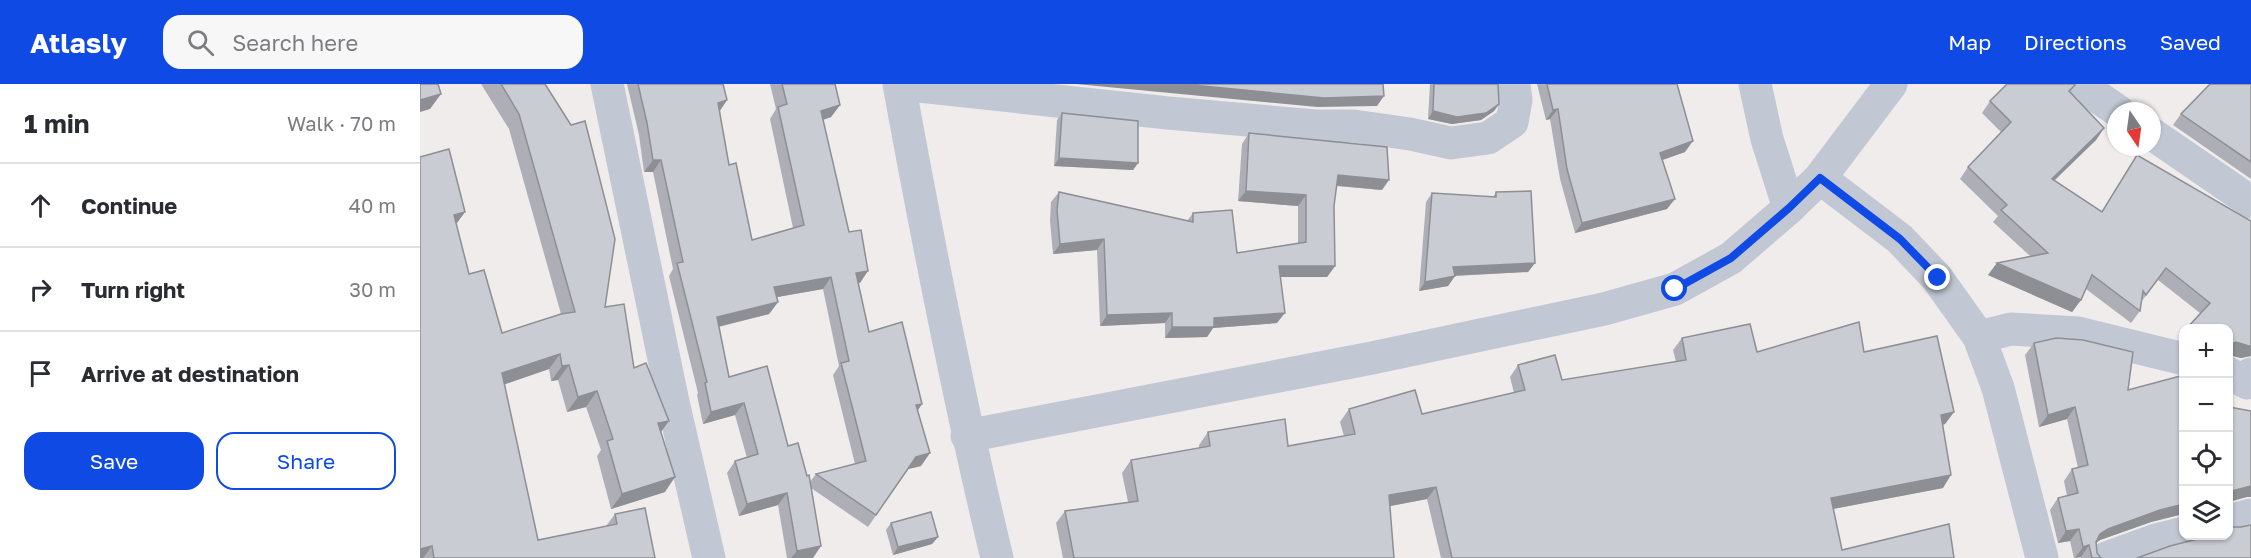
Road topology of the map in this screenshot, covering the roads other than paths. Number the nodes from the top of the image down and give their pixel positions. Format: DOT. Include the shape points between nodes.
graph roads {
  1 [pos="607,84"];
  2 [pos="899,84"];
  3 [pos="1514,84"];
  4 [pos="1755,84"];
  5 [pos="1892,84"];
  6 [pos="2079,84"];
  7 [pos="2107,103"];
  8 [pos="2161,140"];
  9 [pos="1820,178"];
  10 [pos="2251,202"];
  11 [pos="1789,208"];
  12 [pos="1979,337"];
  13 [pos="2179,358"];
  14 [pos="967,436"];
  15 [pos="2251,515"];
  16 [pos="2233,520"];
  17 [pos="2179,535"];
  18 [pos="709,558"];
  19 [pos="997,558"];
  20 [pos="2042,558"];
  21 [pos="2106,558"];
  1 -- 18 [label="street"];
  2 -- 3 [label="street" via="1168,113 1354,126 1451,143 1488,138 1512,122"];
  2 -- 14 [label="street"];
  4 -- 11 [label="street"];
  5 -- 9 [label="street"];
  6 -- 7 [label="street"];
  8 -- 10 [label="street"];
  9 -- 11 [label="street"];
  9 -- 12 [label="street" via="1900,239 1938,278"];
  11 -- 14 [label="street" via="1731,258 1675,289 1604,309"];
  12 -- 13 [label="street" via="2011,329 2078,333"];
  12 -- 20 [label="street" via="1998,388"];
  14 -- 19 [label="street"];
  15 -- 16 [label="street"];
  17 -- 21 [label="street"];
}
